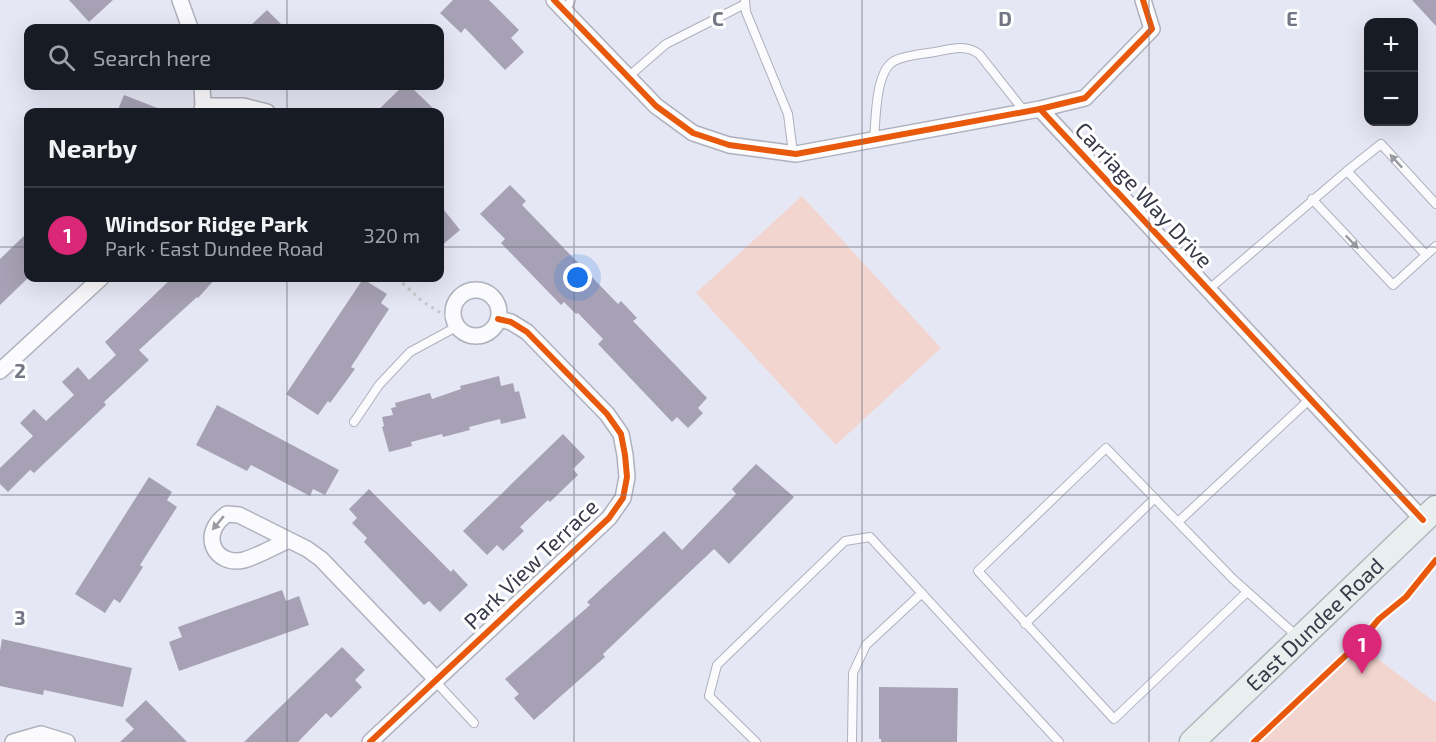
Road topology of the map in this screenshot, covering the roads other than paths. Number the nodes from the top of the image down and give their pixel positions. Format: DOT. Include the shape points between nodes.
graph roads {
  1 [pos="180,0"];
  2 [pos="1143,0"];
  3 [pos="745,2"];
  4 [pos="563,4"];
  5 [pos="189,24"];
  6 [pos="628,77"];
  7 [pos="202,90"];
  8 [pos="202,108"];
  9 [pos="216,108"];
  10 [pos="251,108"];
  11 [pos="1032,110"];
  12 [pos="874,139"];
  13 [pos="793,153"];
  14 [pos="1347,171"];
  15 [pos="1312,199"];
  16 [pos="1436,204"];
  17 [pos="1436,246"];
  18 [pos="1426,255"];
  19 [pos="97,282"];
  20 [pos="1208,290"];
  21 [pos="498,319"];
  22 [pos="457,325"];
  23 [pos="0,371"];
  24 [pos="1310,399"];
  25 [pos="354,422"];
  26 [pos="1155,498"];
  27 [pos="1429,514"];
  28 [pos="1178,522"];
  29 [pos="287,541"];
  30 [pos="1247,592"];
  31 [pos="922,593"];
  32 [pos="1024,624"];
  33 [pos="1300,638"];
  34 [pos="435,680"];
  35 [pos="474,723"];
  36 [pos="14,742"];
  37 [pos="67,742"];
  38 [pos="370,742"];
  39 [pos="756,742"];
  40 [pos="852,742"];
  41 [pos="1059,742"];
  42 [pos="1192,742"];
  1 -- 5 [label="street"];
  2 -- 11 [label="street" via="1152,29 1085,98"];
  3 -- 6 [label="lane" via="666,44"];
  3 -- 13 [label="lane" via="788,114"];
  4 -- 6 [label="street"];
  6 -- 13 [label="street" via="656,106 693,133 729,145"];
  7 -- 8 [label="street"];
  9 -- 10 [label="street"];
  11 -- 12 [label="street"];
  11 -- 12 [label="lane" via="979,54 961,47 896,60 887,66 881,78"];
  11 -- 20 [label="street, Carriage Way Drive"];
  12 -- 13 [label="street"];
  14 -- 15 [label="lane"];
  16 -- 14 [label="lane, one-way" via="1381,144"];
  14 -- 18 [label="lane"];
  15 -- 18 [label="lane, one-way" via="1393,285"];
  15 -- 20 [label="lane"];
  17 -- 18 [label="lane"];
  19 -- 23 [label="street"];
  20 -- 24 [label="street, Carriage Way Drive"];
  21 -- 22 [label="street" via="484,335 473,336"];
  21 -- 22 [label="street" via="499,307 493,297 475,290 457,300 453,312"];
  21 -- 34 [label="street, Park View Terrace" via="527,332 607,414 621,434 627,477 623,498 609,518"];
  22 -- 25 [label="lane" via="410,352 379,385"];
  24 -- 27 [label="street, Carriage Way Drive"];
  24 -- 28 [label="lane"];
  26 -- 28 [label="lane"];
  26 -- 32 [label="lane"];
  26 -- 32 [label="lane" via="1106,448 978,572"];
  27 -- 33 [label="main road, East Dundee Road"];
  28 -- 30 [label="lane"];
  29 -- 29 [label="street, one-way" via="239,515 227,514 217,521 211,542 228,560 243,560"];
  29 -- 34 [label="street" via="321,559"];
  30 -- 32 [label="lane" via="1114,719"];
  30 -- 33 [label="lane"];
  31 -- 39 [label="lane" via="870,537 845,540 717,665 709,696"];
  31 -- 40 [label="lane" via="866,645 853,673"];
  31 -- 41 [label="lane"];
  33 -- 42 [label="main road, East Dundee Road"];
  34 -- 35 [label="lane"];
  34 -- 38 [label="street, Park View Terrace"];
  36 -- 37 [label="street" via="41,734"];
}
